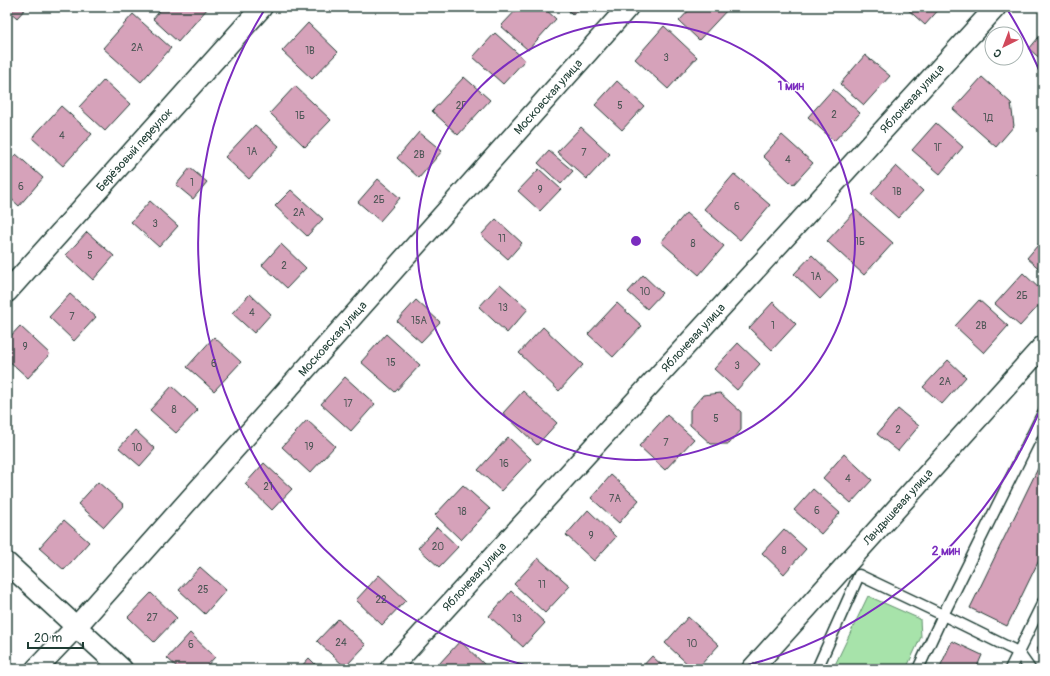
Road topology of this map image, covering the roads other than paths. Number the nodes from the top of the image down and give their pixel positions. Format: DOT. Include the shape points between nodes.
graph roads {
  1 [pos="262,7"];
  2 [pos="628,7"];
  3 [pos="996,7"];
  4 [pos="7,292"];
  5 [pos="1042,348"];
  6 [pos="1043,413"];
  7 [pos="7,563"];
  8 [pos="1043,602"];
  9 [pos="943,615"];
  10 [pos="76,626"];
  11 [pos="1018,652"];
  12 [pos="36,669"];
  13 [pos="122,669"];
  14 [pos="390,669"];
  15 [pos="752,669"];
  16 [pos="817,669"];
  17 [pos="918,669"];
  18 [pos="1010,669"];
  19 [pos="1030,669"];
  1 -- 4 [label="street, Берёзовый переулок"];
  2 -- 10 [label="street, Московская улица"];
  3 -- 14 [label="street, Яблоневая улица"];
  5 -- 15 [label="street, Ландышевая улица"];
  6 -- 9 [label="lane"];
  7 -- 10 [label="street"];
  8 -- 11 [label="lane"];
  9 -- 11 [label="lane"];
  9 -- 16 [label="lane" via="859,575"];
  9 -- 17 [label="lane"];
  10 -- 12 [label="street, Московская улица"];
  10 -- 13 [label="street"];
  11 -- 18 [label="lane"];
  11 -- 19 [label="lane"];
}
